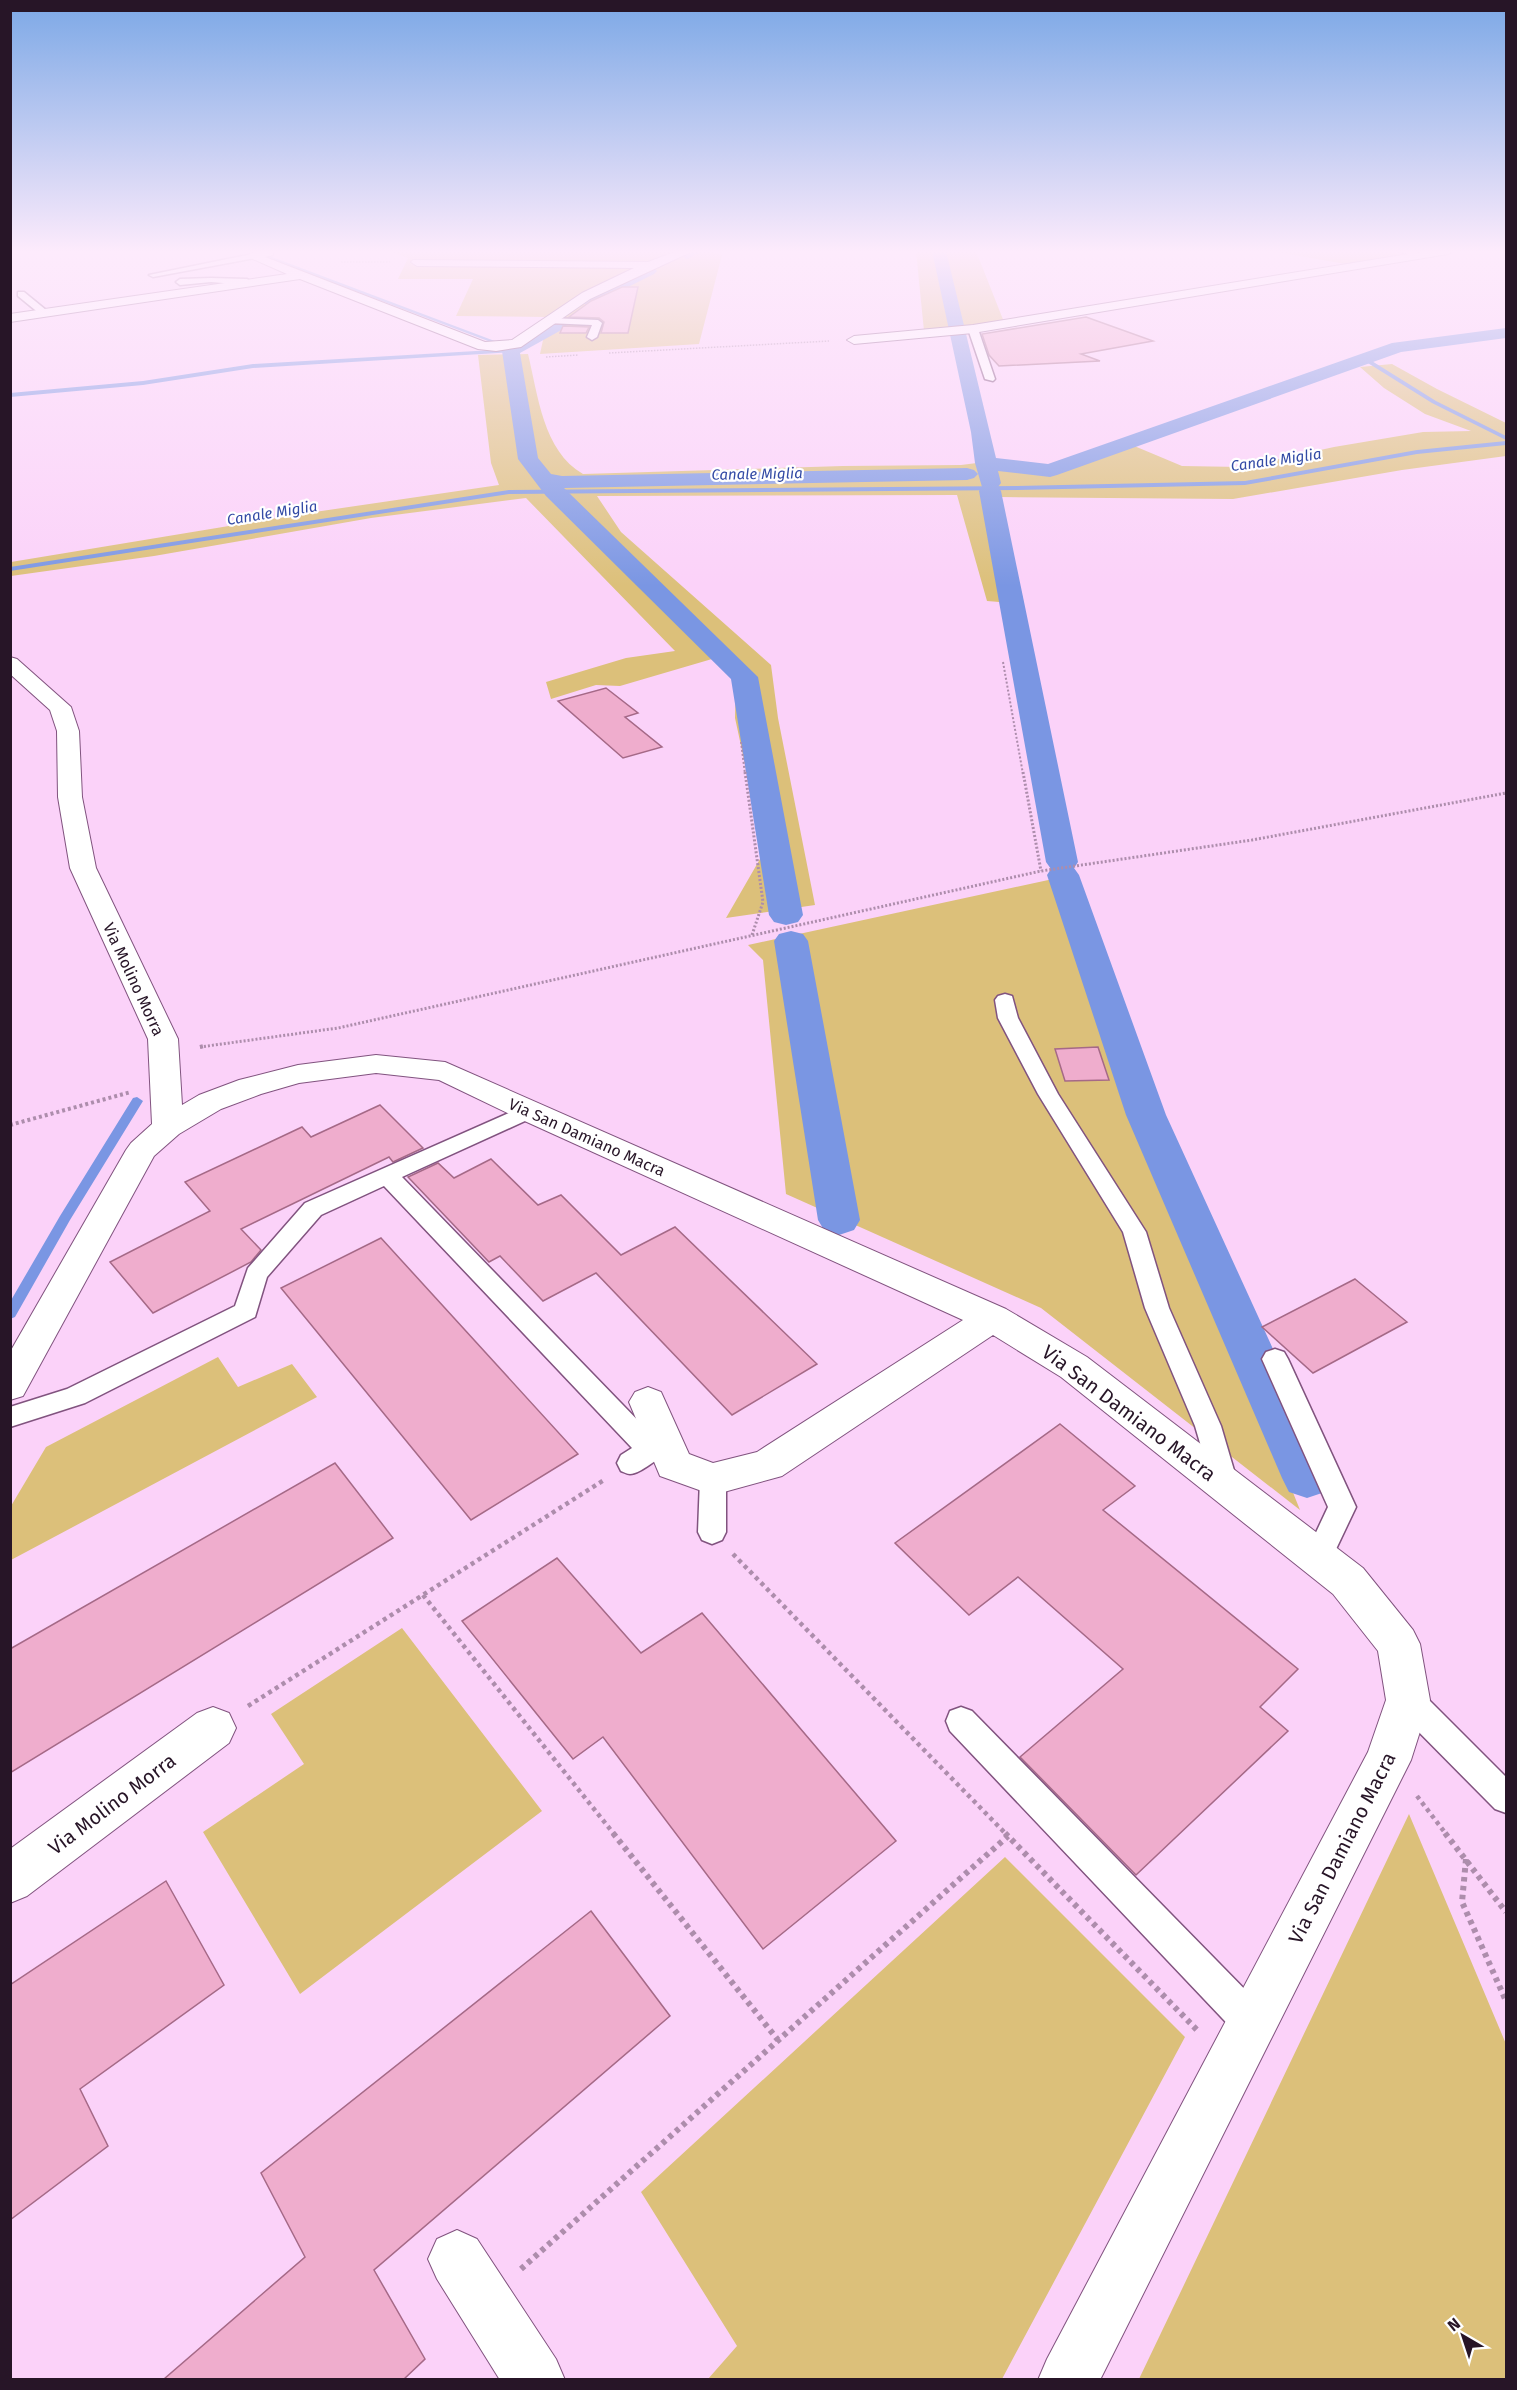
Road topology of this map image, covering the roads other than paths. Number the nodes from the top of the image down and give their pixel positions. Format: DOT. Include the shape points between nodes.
graph roads {
  1 [pos="983,363"];
  2 [pos="990,379"];
  3 [pos="10,663"];
  4 [pos="1005,1000"];
  5 [pos="529,1111"];
  6 [pos="168,1127"];
  7 [pos="387,1175"];
  8 [pos="993,1318"];
  9 [pos="1275,1359"];
  10 [pos="10,1386"];
  11 [pos="648,1402"];
  12 [pos="10,1417"];
  13 [pos="648,1451"];
  14 [pos="713,1479"];
  15 [pos="1226,1486"];
  16 [pos="712,1532"];
  17 [pos="1318,1558"];
  18 [pos="1408,1700"];
  19 [pos="961,1721"];
  20 [pos="213,1728"];
  21 [pos="1506,1798"];
  22 [pos="10,1879"];
  23 [pos="1253,2024"];
  24 [pos="471,2280"];
  25 [pos="535,2379"];
  26 [pos="1068,2379"];
  1 -- 2 [label="lane"];
  3 -- 6 [label="street, Via Molino Morra" via="60,707 68,731 69,797 83,868 163,1039"];
  4 -- 15 [label="lane" via="1008,1018 1048,1094 1134,1232 1157,1308 1208,1426"];
  5 -- 6 [label="street, Via San Damiano Macra" via="445,1071 376,1064 297,1074 250,1087 210,1102"];
  5 -- 7 [label="lane"];
  5 -- 8 [label="street, Via San Damiano Macra"];
  6 -- 10 [label="street" via="142,1150"];
  7 -- 12 [label="lane" via="313,1209 256,1274 246,1311 76,1396"];
  7 -- 13 [label="lane"];
  8 -- 14 [label="street" via="768,1465"];
  8 -- 15 [label="street, Via San Damiano Macra" via="1074,1367"];
  9 -- 17 [label="lane" via="1342,1507"];
  11 -- 13 [label="street"];
  13 -- 14 [label="street"];
  14 -- 16 [label="lane"];
  15 -- 17 [label="street, Via San Damiano Macra"];
  17 -- 18 [label="street, Via San Damiano Macra" via="1348,1581 1398,1644"];
  18 -- 21 [label="lane"];
  18 -- 23 [label="street, Via San Damiano Macra" via="1389,1760"];
  19 -- 23 [label="lane"];
  20 -- 22 [label="street, Via Molino Morra"];
  23 -- 26 [label="street, Via San Damiano Macra"];
  24 -- 25 [label="street"];
}
